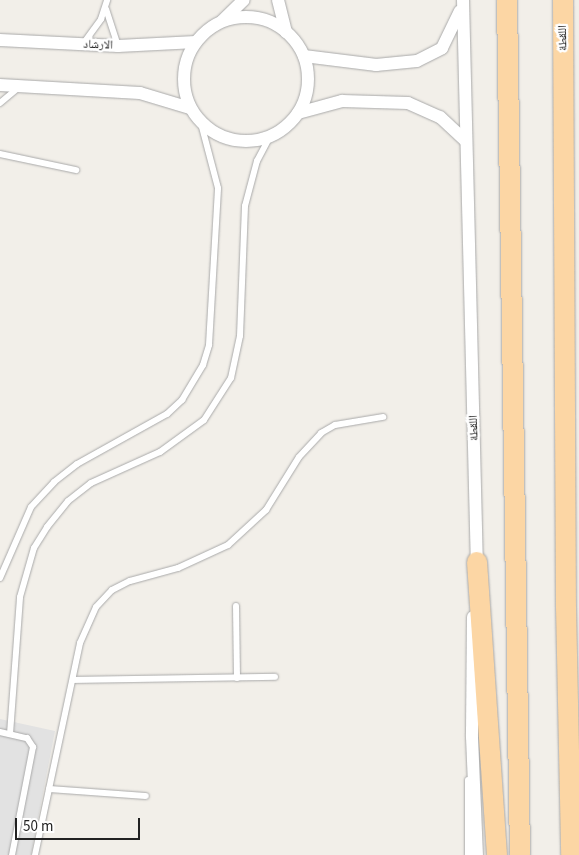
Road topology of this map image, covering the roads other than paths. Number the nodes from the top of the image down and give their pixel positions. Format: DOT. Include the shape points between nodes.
graph roads {
  1 [pos="107,0"];
  2 [pos="244,0"];
  3 [pos="278,0"];
  4 [pos="507,0"];
  5 [pos="563,0"];
  6 [pos="463,2"];
  7 [pos="106,9"];
  8 [pos="220,22"];
  9 [pos="286,32"];
  10 [pos="0,40"];
  11 [pos="196,42"];
  12 [pos="83,45"];
  13 [pos="118,46"];
  14 [pos="304,56"];
  15 [pos="0,85"];
  16 [pos="20,86"];
  17 [pos="0,104"];
  18 [pos="190,108"];
  19 [pos="298,113"];
  20 [pos="201,123"];
  21 [pos="270,137"];
  22 [pos="466,142"];
  23 [pos="0,154"];
  24 [pos="76,170"];
  25 [pos="383,417"];
  26 [pos="478,562"];
  27 [pos="0,578"];
  28 [pos="236,606"];
  29 [pos="275,677"];
  30 [pos="237,678"];
  31 [pos="73,680"];
  32 [pos="0,732"];
  33 [pos="10,734"];
  34 [pos="472,737"];
  35 [pos="49,789"];
  36 [pos="146,796"];
  37 [pos="12,855"];
  38 [pos="34,855"];
  39 [pos="468,855"];
  40 [pos="477,855"];
  41 [pos="497,855"];
  42 [pos="520,855"];
  43 [pos="572,855"];
  1 -- 7 [label="lane"];
  2 -- 8 [label="street"];
  3 -- 9 [label="street"];
  4 -- 42 [label="main road"];
  5 -- 43 [label="main road, اللقطة" via="566,606"];
  6 -- 14 [label="street" via="451,36 442,48 417,61 376,65"];
  6 -- 22 [label="street, اللقطة"];
  7 -- 12 [label="lane"];
  7 -- 13 [label="lane"];
  8 -- 9 [label="street" via="255,17"];
  8 -- 11 [label="street"];
  9 -- 14 [label="street"];
  10 -- 12 [label="street, الارشاد"];
  11 -- 13 [label="street, الارشاد"];
  11 -- 18 [label="street" via="184,74"];
  12 -- 13 [label="street, الارشاد"];
  14 -- 19 [label="street" via="308,85"];
  15 -- 16 [label="street"];
  16 -- 17 [label="lane"];
  16 -- 18 [label="street" via="140,93"];
  18 -- 20 [label="street"];
  19 -- 21 [label="street"];
  19 -- 22 [label="street" via="342,101 408,103 440,117"];
  20 -- 21 [label="street" via="233,141"];
  20 -- 27 [label="lane" via="218,188 210,337 203,365 182,400 166,414 77,464 54,482 31,507"];
  21 -- 33 [label="lane" via="257,161 245,206 240,336 231,378 204,420 160,452 92,483 68,501 34,548 20,597"];
  22 -- 26 [label="street, اللقطة"];
  23 -- 24 [label="lane"];
  25 -- 31 [label="lane" via="343,423 321,433 299,456 266,510 228,545 186,565 112,590 86,622"];
  26 -- 34 [label="street, اللقطة" via="470,652"];
  26 -- 41 [label="main road"];
  28 -- 30 [label="lane"];
  29 -- 30 [label="lane"];
  30 -- 31 [label="lane"];
  31 -- 35 [label="lane"];
  32 -- 33 [label="lane"];
  33 -- 37 [label="lane" via="27,738 32,747"];
  34 -- 39 [label="lane"];
  34 -- 40 [label="street, اللقطة"];
  35 -- 36 [label="lane"];
  35 -- 38 [label="lane"];
}
